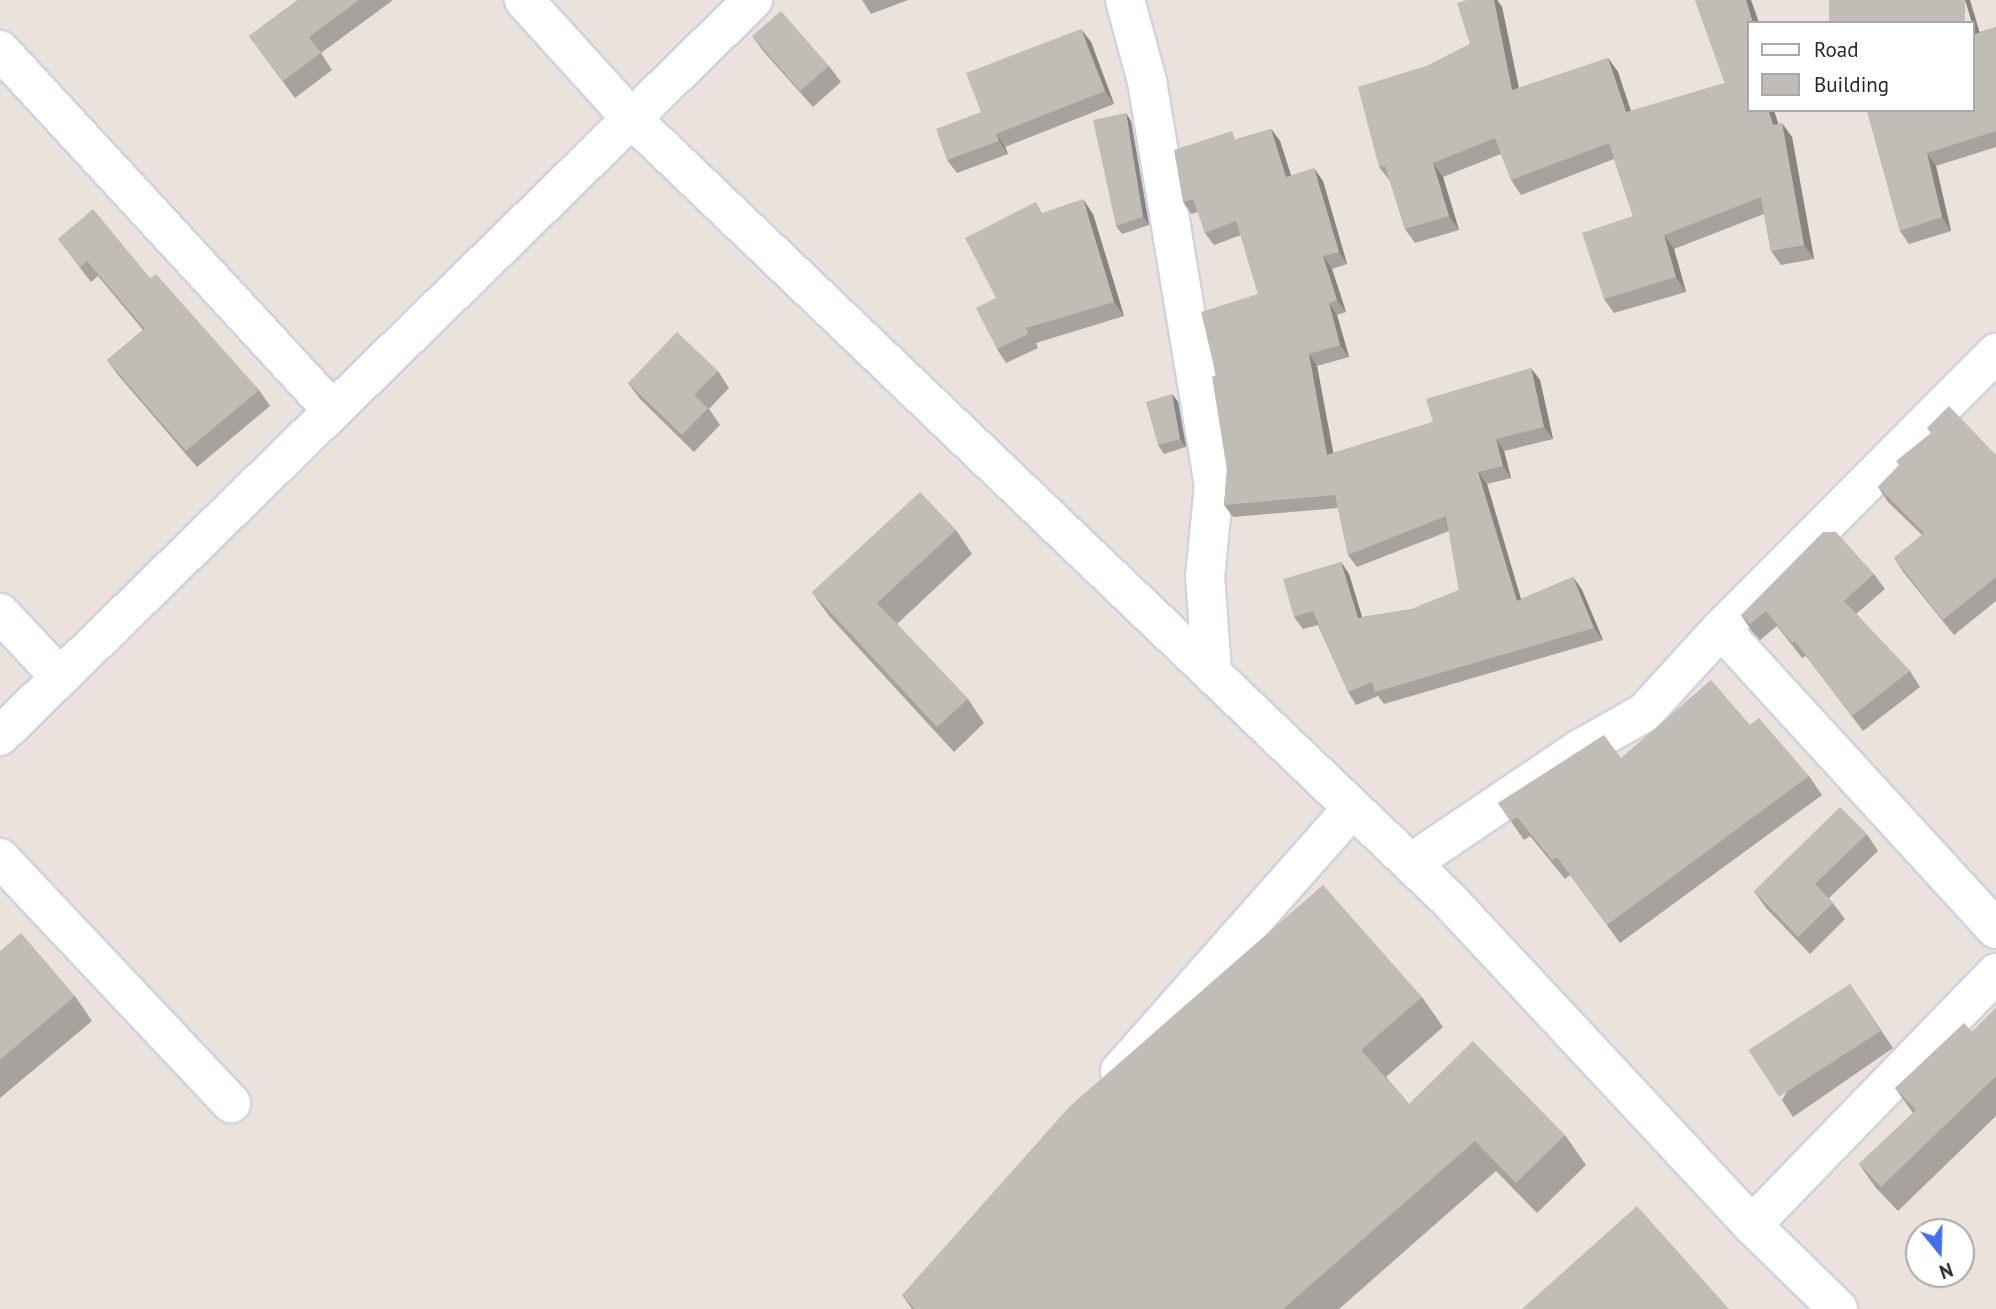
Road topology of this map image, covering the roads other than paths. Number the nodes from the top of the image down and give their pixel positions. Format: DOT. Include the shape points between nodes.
graph roads {
  1 [pos="524,0"];
  2 [pos="753,0"];
  3 [pos="1125,0"];
  4 [pos="0,50"];
  5 [pos="631,118"];
  6 [pos="1996,353"];
  7 [pos="333,411"];
  8 [pos="0,612"];
  9 [pos="1721,629"];
  10 [pos="1212,672"];
  11 [pos="60,677"];
  12 [pos="0,736"];
  13 [pos="1353,808"];
  14 [pos="0,858"];
  15 [pos="1411,863"];
  16 [pos="1996,929"];
  17 [pos="1996,973"];
  18 [pos="1098,1096"];
  19 [pos="231,1103"];
  20 [pos="1752,1225"];
  21 [pos="1838,1309"];
  1 -- 5 [label="street"];
  2 -- 5 [label="street"];
  3 -- 10 [label="street" via="1147,81 1214,485 1205,576"];
  4 -- 7 [label="street"];
  5 -- 7 [label="street"];
  5 -- 10 [label="street"];
  6 -- 9 [label="street"];
  7 -- 11 [label="street"];
  8 -- 11 [label="street"];
  9 -- 15 [label="street" via="1644,713 1580,748"];
  9 -- 16 [label="street"];
  10 -- 13 [label="street"];
  11 -- 12 [label="street"];
  13 -- 15 [label="street"];
  13 -- 18 [label="street"];
  14 -- 19 [label="street"];
  15 -- 20 [label="street"];
  17 -- 20 [label="street"];
  20 -- 21 [label="street"];
}
